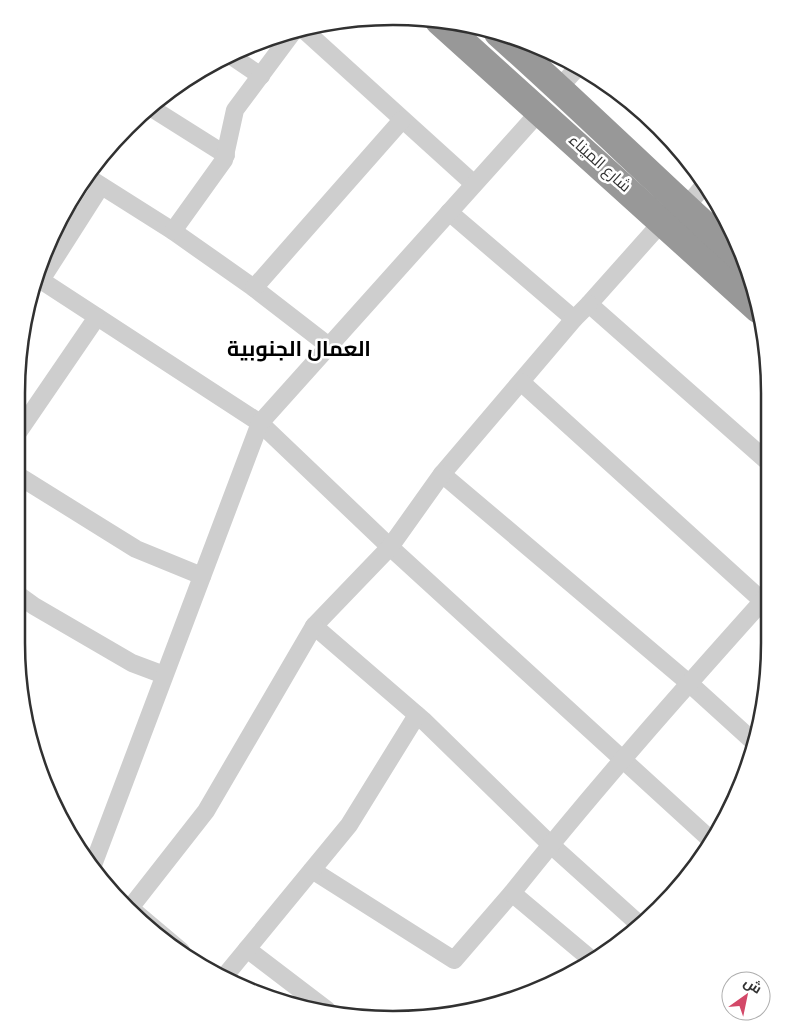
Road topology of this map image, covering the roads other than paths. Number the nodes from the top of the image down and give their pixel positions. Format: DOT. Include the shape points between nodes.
graph roads {
  1 [pos="448,29"];
  2 [pos="310,35"];
  3 [pos="286,42"];
  4 [pos="512,45"];
  5 [pos="237,60"];
  6 [pos="573,72"];
  7 [pos="261,76"];
  8 [pos="559,88"];
  9 [pos="156,111"];
  10 [pos="540,111"];
  11 [pos="402,120"];
  12 [pos="226,155"];
  13 [pos="93,180"];
  14 [pos="474,184"];
  15 [pos="102,186"];
  16 [pos="699,189"];
  17 [pos="449,212"];
  18 [pos="674,214"];
  19 [pos="173,232"];
  20 [pos="734,254"];
  21 [pos="50,261"];
  22 [pos="43,281"];
  23 [pos="254,288"];
  24 [pos="747,296"];
  25 [pos="589,304"];
  26 [pos="97,317"];
  27 [pos="574,319"];
  28 [pos="329,346"];
  29 [pos="521,382"];
  30 [pos="25,422"];
  31 [pos="260,423"];
  32 [pos="761,457"];
  33 [pos="442,474"];
  34 [pos="25,480"];
  35 [pos="390,547"];
  36 [pos="202,576"];
  37 [pos="761,597"];
  38 [pos="25,600"];
  39 [pos="761,605"];
  40 [pos="314,626"];
  41 [pos="164,675"];
  42 [pos="690,684"];
  43 [pos="417,715"];
  44 [pos="748,737"];
  45 [pos="622,760"];
  46 [pos="706,836"];
  47 [pos="550,844"];
  48 [pos="95,859"];
  49 [pos="312,870"];
  50 [pos="512,893"];
  51 [pos="133,903"];
  52 [pos="635,921"];
  53 [pos="247,948"];
  54 [pos="587,956"];
  55 [pos="228,972"];
  56 [pos="318,1003"];
  1 -- 10 [label="highway, شارع الميناء"];
  2 -- 11 [label="street"];
  3 -- 7 [label="street"];
  4 -- 8 [label="highway, شارع الميناء"];
  5 -- 7 [label="street"];
  6 -- 8 [label="street"];
  7 -- 12 [label="street" via="235,110"];
  8 -- 18 [label="highway, شارع الميناء"];
  9 -- 12 [label="street"];
  10 -- 14 [label="street"];
  10 -- 18 [label="highway, شارع الميناء"];
  11 -- 14 [label="street"];
  11 -- 23 [label="street"];
  12 -- 19 [label="street"];
  13 -- 15 [label="street"];
  14 -- 17 [label="street"];
  15 -- 19 [label="street"];
  15 -- 21 [label="street"];
  16 -- 18 [label="street"];
  17 -- 27 [label="street"];
  17 -- 28 [label="street"];
  18 -- 20 [label="highway, شارع الميناء"];
  18 -- 24 [label="highway, شارع الميناء"];
  18 -- 25 [label="street"];
  19 -- 23 [label="street"];
  22 -- 26 [label="street"];
  23 -- 28 [label="street"];
  25 -- 27 [label="street"];
  25 -- 32 [label="street"];
  26 -- 30 [label="street"];
  26 -- 31 [label="street"];
  27 -- 29 [label="street"];
  28 -- 31 [label="street"];
  29 -- 33 [label="street"];
  29 -- 37 [label="street"];
  31 -- 35 [label="street"];
  31 -- 36 [label="street"];
  33 -- 35 [label="street"];
  33 -- 42 [label="street"];
  34 -- 36 [label="street" via="136,549"];
  35 -- 40 [label="street"];
  35 -- 45 [label="street"];
  36 -- 41 [label="street"];
  38 -- 41 [label="street" via="132,663"];
  39 -- 42 [label="street"];
  40 -- 43 [label="street"];
  40 -- 51 [label="street" via="206,811"];
  41 -- 48 [label="street"];
  42 -- 44 [label="street"];
  42 -- 45 [label="street"];
  43 -- 47 [label="street"];
  43 -- 49 [label="street" via="349,825"];
  45 -- 46 [label="street"];
  45 -- 47 [label="street"];
  47 -- 50 [label="street"];
  47 -- 52 [label="street"];
  49 -- 50 [label="street" via="454,960"];
  49 -- 53 [label="street"];
  50 -- 54 [label="street"];
  53 -- 55 [label="street"];
  53 -- 56 [label="street"];
}
